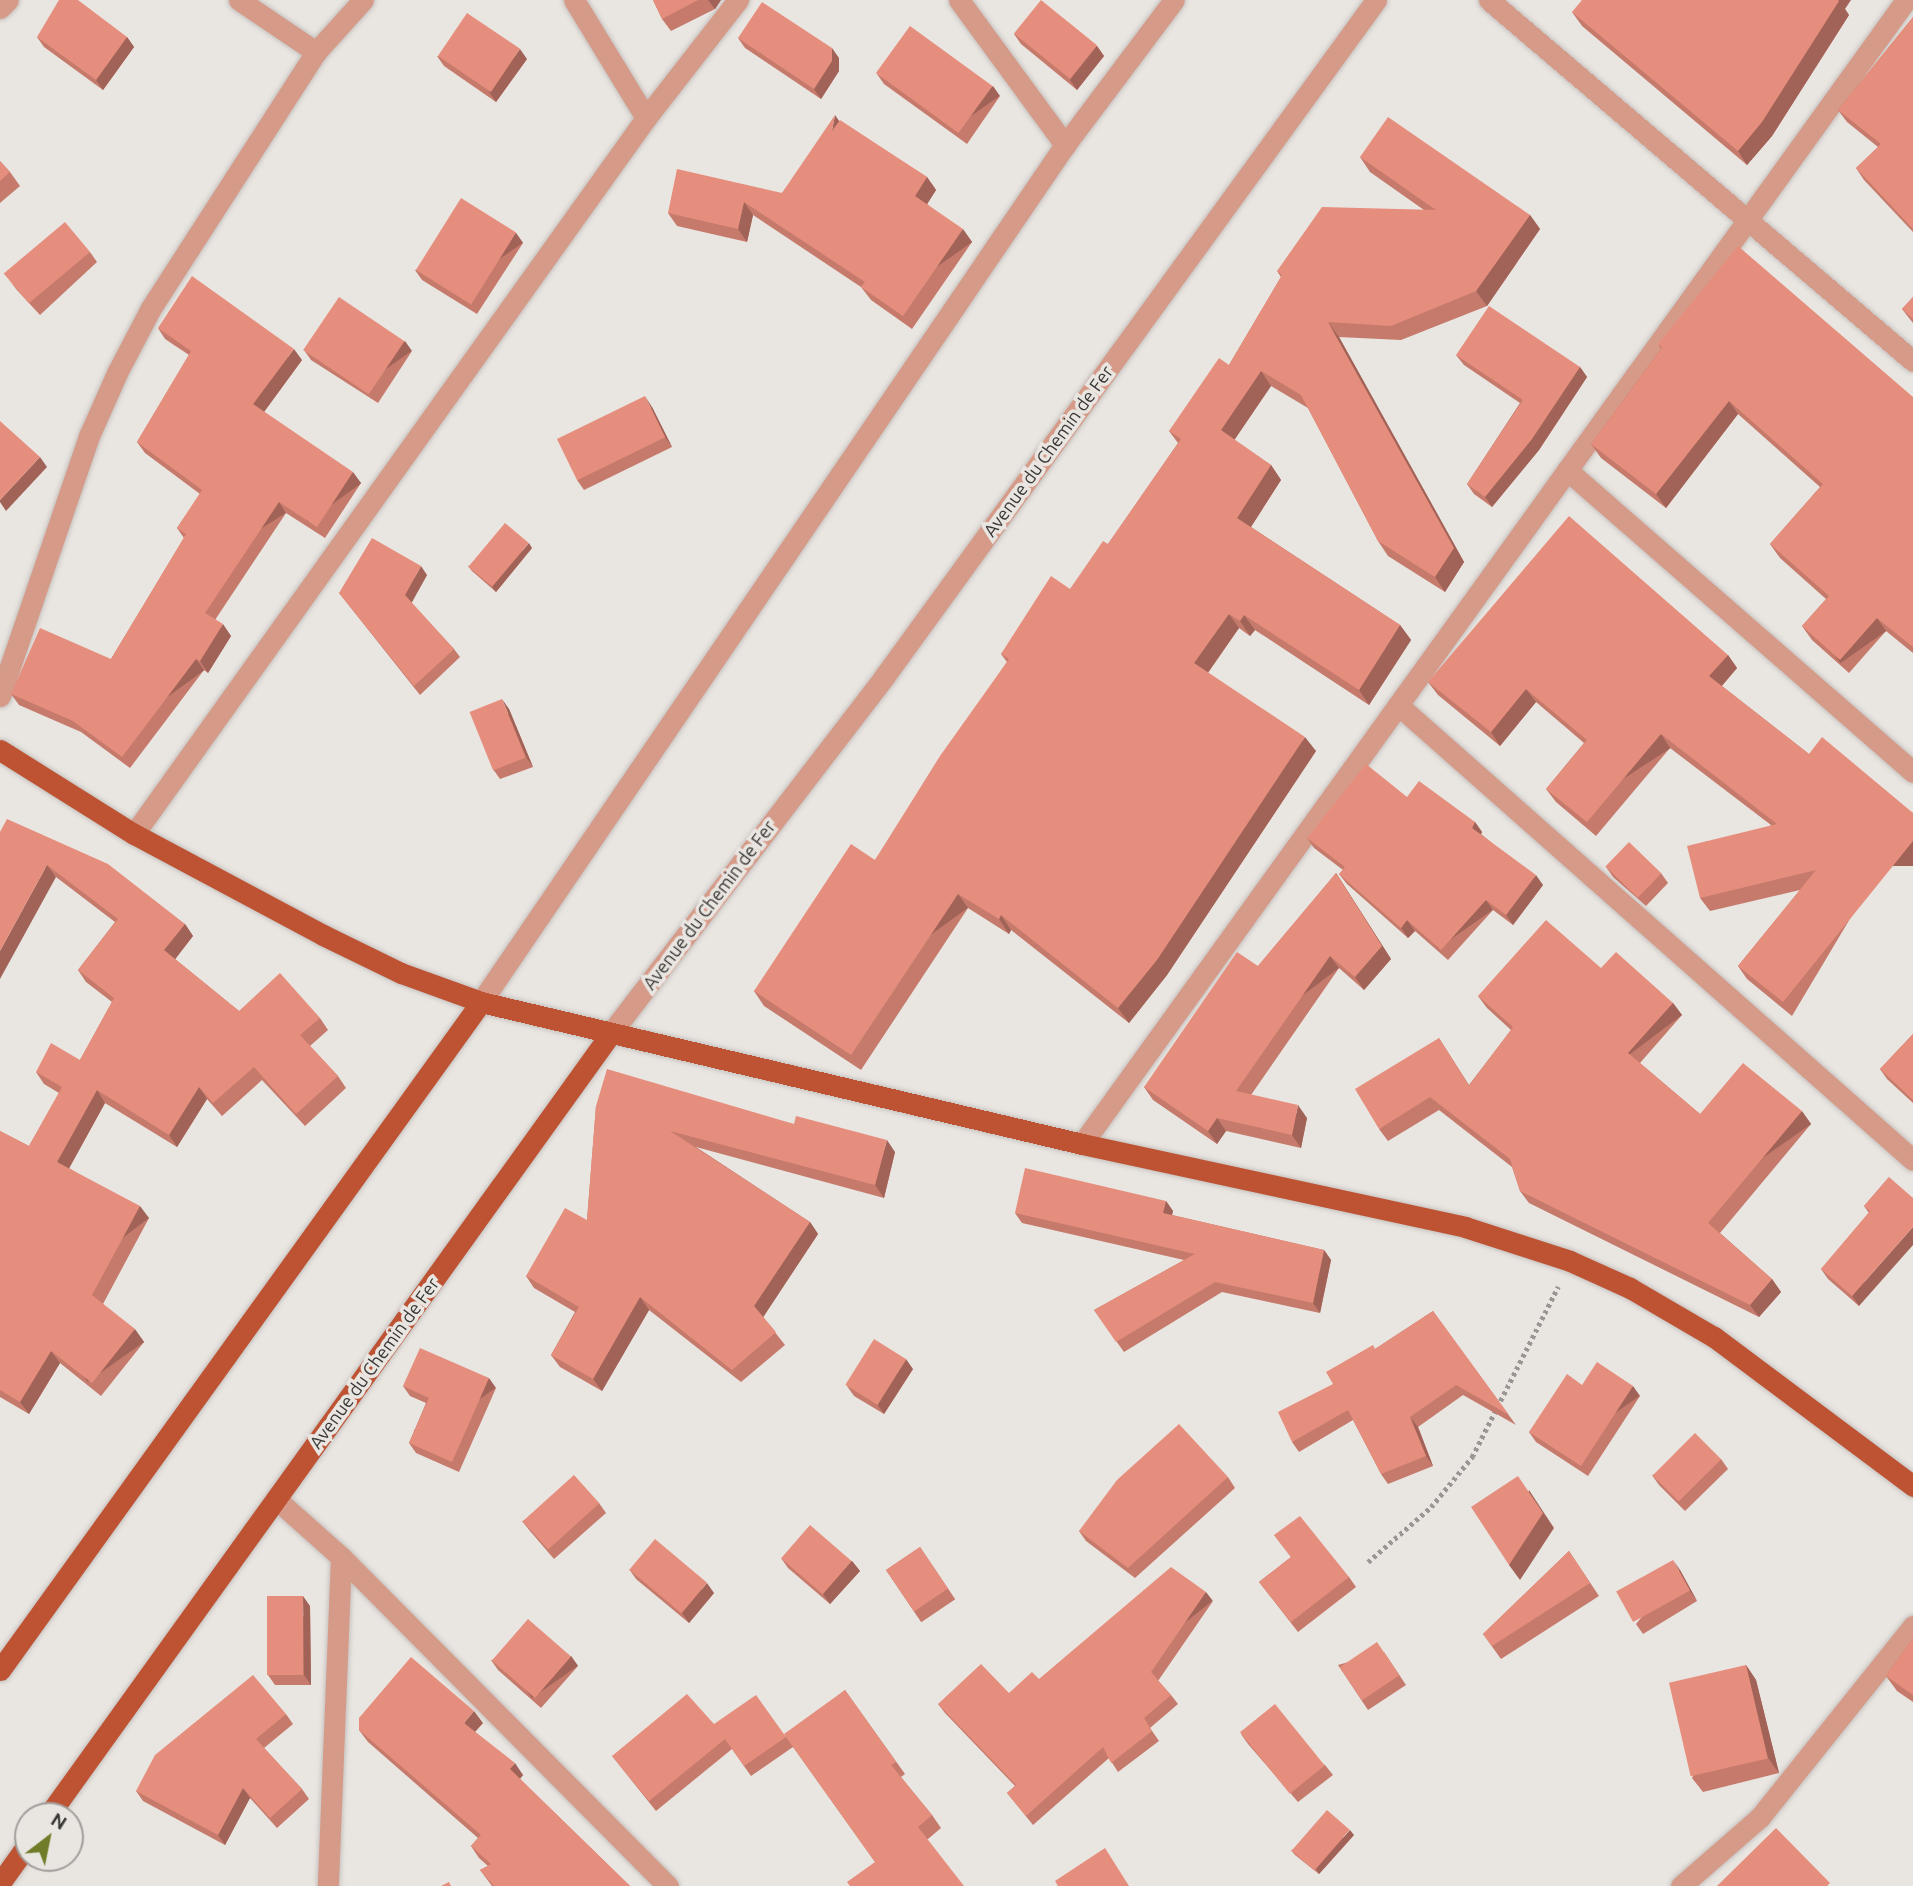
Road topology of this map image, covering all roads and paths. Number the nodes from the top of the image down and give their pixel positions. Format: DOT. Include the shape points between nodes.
graph roads {
  1 [pos="8,0"];
  2 [pos="239,0"];
  3 [pos="363,0"];
  4 [pos="574,0"];
  5 [pos="738,0"];
  6 [pos="959,0"];
  7 [pos="1174,0"];
  8 [pos="1376,0"];
  9 [pos="1489,0"];
  10 [pos="1906,0"];
  11 [pos="0,8"];
  12 [pos="316,52"];
  13 [pos="646,118"];
  14 [pos="1065,145"];
  15 [pos="1749,218"];
  16 [pos="1913,361"];
  17 [pos="1567,470"];
  18 [pos="0,696"];
  19 [pos="1398,705"];
  20 [pos="0,750"];
  21 [pos="1913,772"];
  22 [pos="134,834"];
  23 [pos="481,1002"];
  24 [pos="611,1032"];
  25 [pos="1082,1144"];
  26 [pos="1913,1160"];
  27 [pos="1570,1261"];
  28 [pos="1913,1486"];
  29 [pos="276,1499"];
  30 [pos="341,1558"];
  31 [pos="1367,1562"];
  32 [pos="1913,1626"];
  33 [pos="0,1670"];
  34 [pos="58,1802"];
  35 [pos="14,1864"];
  36 [pos="0,1883"];
  37 [pos="328,1886"];
  38 [pos="668,1886"];
  39 [pos="1681,1886"];
  1 -- 11 [label="street"];
  2 -- 12 [label="street"];
  3 -- 12 [label="street"];
  4 -- 13 [label="street"];
  5 -- 13 [label="street"];
  6 -- 14 [label="street"];
  7 -- 14 [label="street"];
  8 -- 24 [label="street, Avenue du Chemin de Fer" via="884,677"];
  9 -- 15 [label="street"];
  10 -- 15 [label="street"];
  12 -- 18 [label="street" via="151,309 118,371 89,436"];
  13 -- 22 [label="street"];
  14 -- 23 [label="street"];
  15 -- 16 [label="street"];
  15 -- 17 [label="street"];
  17 -- 19 [label="street"];
  17 -- 21 [label="street"];
  19 -- 25 [label="street"];
  19 -- 26 [label="street"];
  20 -- 22 [label="main road"];
  22 -- 23 [label="main road" via="367,957"];
  23 -- 24 [label="main road"];
  23 -- 33 [label="main road"];
  24 -- 25 [label="main road"];
  24 -- 29 [label="main road, Avenue du Chemin de Fer"];
  25 -- 27 [label="main road" via="1465,1227"];
  27 -- 28 [label="main road" via="1630,1288 1714,1337"];
  27 -- 31 [label="path" via="1472,1457 1431,1507"];
  29 -- 30 [label="street"];
  29 -- 34 [label="main road, Avenue du Chemin de Fer"];
  30 -- 37 [label="street"];
  30 -- 38 [label="street"];
  32 -- 39 [label="street" via="1760,1817"];
  35 -- 36 [label="main road"];
}
